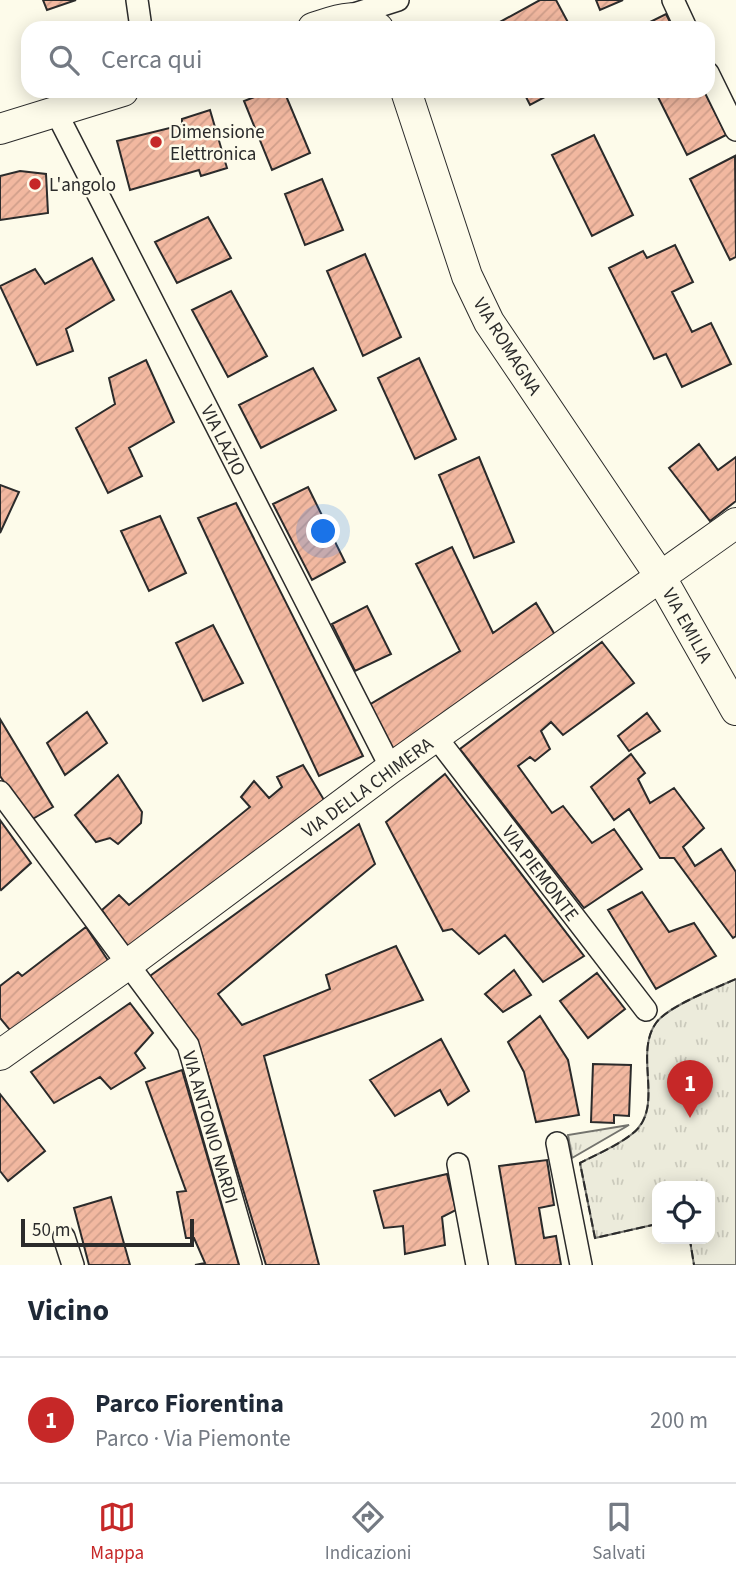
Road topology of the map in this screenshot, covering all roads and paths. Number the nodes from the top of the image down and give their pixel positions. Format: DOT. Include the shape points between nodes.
graph roads {
  1 [pos="137,0"];
  2 [pos="398,0"];
  3 [pos="673,0"];
  4 [pos="348,16"];
  5 [pos="140,21"];
  6 [pos="333,21"];
  7 [pos="369,21"];
  8 [pos="683,21"];
  9 [pos="715,87"];
  10 [pos="101,98"];
  11 [pos="408,98"];
  12 [pos="56,112"];
  13 [pos="0,129"];
  14 [pos="736,130"];
  15 [pos="736,523"];
  16 [pos="660,576"];
  17 [pos="736,710"];
  18 [pos="436,737"];
  19 [pos="391,768"];
  20 [pos="0,792"];
  21 [pos="127,965"];
  22 [pos="646,1010"];
  23 [pos="0,1055"];
  24 [pos="557,1143"];
  25 [pos="458,1164"];
  26 [pos="64,1237"];
  27 [pos="73,1265"];
  28 [pos="251,1265"];
  29 [pos="477,1265"];
  30 [pos="581,1265"];
  1 -- 5 [label="street"];
  2 -- 4 [label="street"];
  3 -- 8 [label="street"];
  4 -- 6 [label="street"];
  4 -- 7 [label="street"];
  9 -- 14 [label="street"];
  10 -- 12 [label="street"];
  11 -- 16 [label="street, VIA ROMAGNA" via="467,276 489,322"];
  12 -- 13 [label="street"];
  12 -- 19 [label="street, VIA LAZIO"];
  15 -- 16 [label="street, VIA DELLA CHIMERA"];
  16 -- 17 [label="street, VIA EMILIA"];
  16 -- 18 [label="street, VIA DELLA CHIMERA"];
  18 -- 19 [label="street, VIA DELLA CHIMERA"];
  18 -- 22 [label="street, VIA PIEMONTE"];
  19 -- 21 [label="street, VIA DELLA CHIMERA"];
  20 -- 21 [label="street, VIA ANTONIO NARDI"];
  21 -- 23 [label="street, VIA DELLA CHIMERA"];
  21 -- 28 [label="street, VIA ANTONIO NARDI" via="188,1045"];
  24 -- 30 [label="street"];
  25 -- 29 [label="street"];
  26 -- 27 [label="street"];
}
